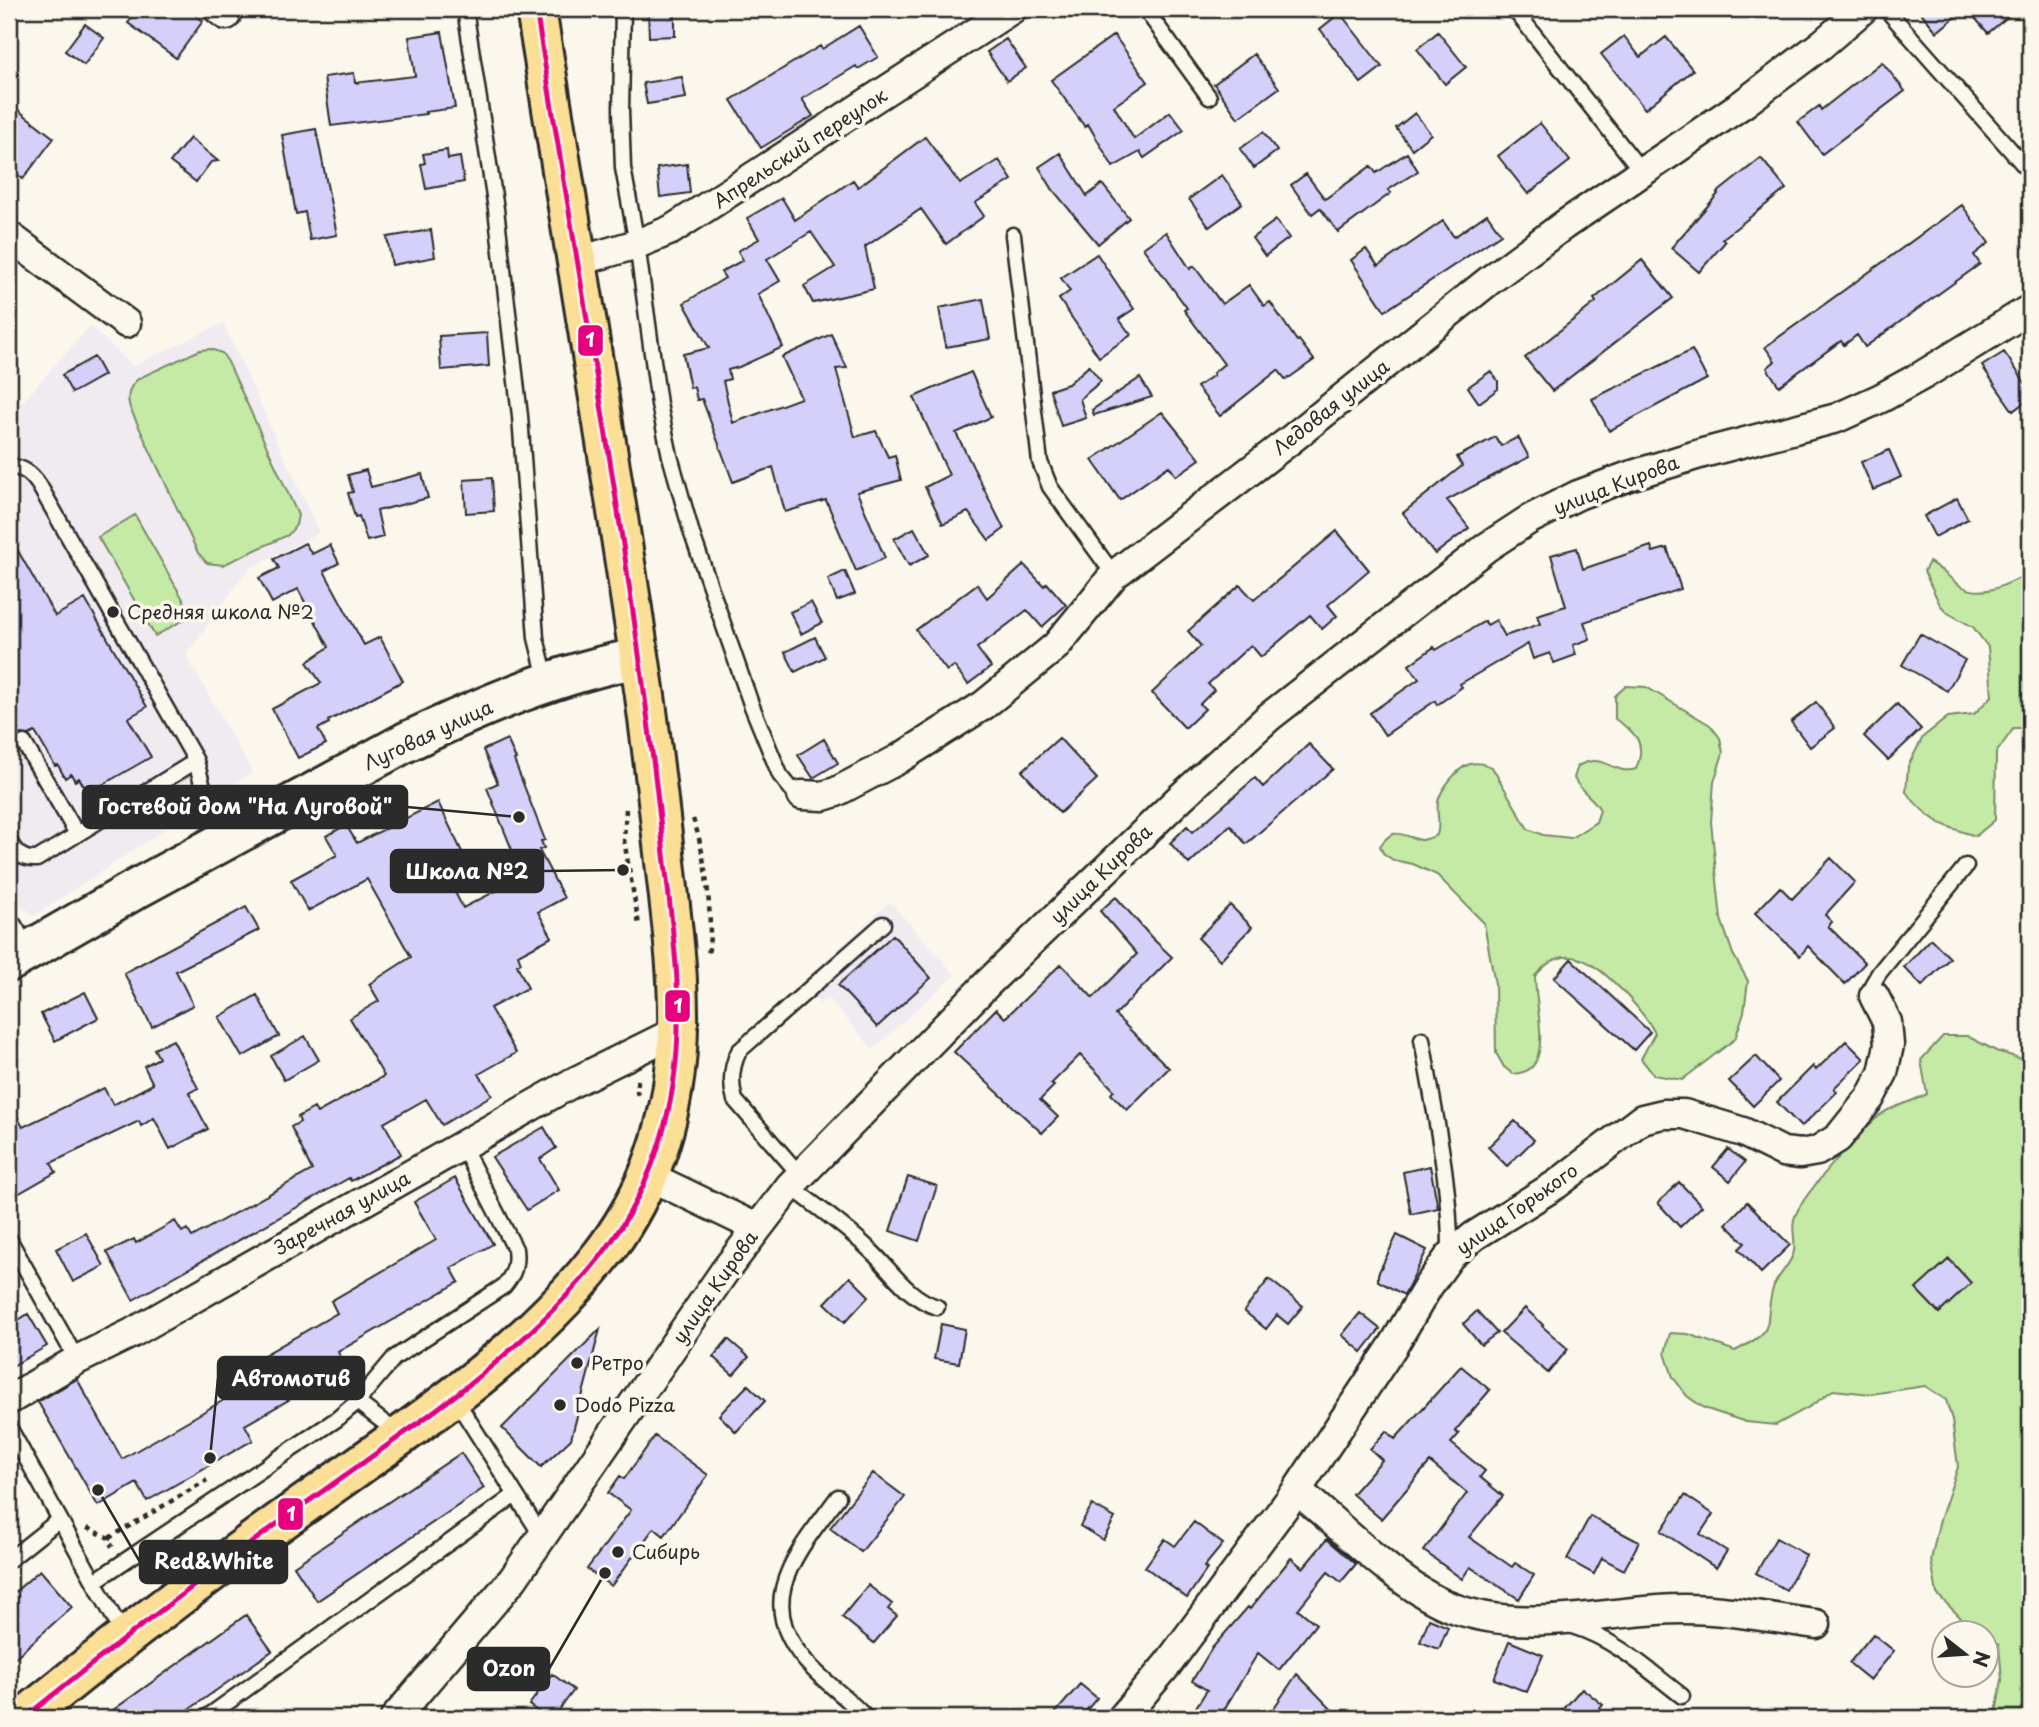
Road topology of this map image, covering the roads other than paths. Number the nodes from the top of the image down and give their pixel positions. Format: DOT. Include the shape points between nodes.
graph roads {
  1 [pos="465,9"];
  2 [pos="536,9"];
  3 [pos="623,9"];
  4 [pos="1012,9"];
  5 [pos="1145,9"];
  6 [pos="1514,9"];
  7 [pos="1863,9"];
  8 [pos="1886,9"];
  9 [pos="1209,97"];
  10 [pos="2030,172"];
  11 [pos="1643,173"];
  12 [pos="1013,235"];
  13 [pos="9,236"];
  14 [pos="637,244"];
  15 [pos="576,262"];
  16 [pos="2030,309"];
  17 [pos="126,323"];
  18 [pos="9,466"];
  19 [pos="1114,575"];
  20 [pos="639,658"];
  21 [pos="547,683"];
  22 [pos="24,743"];
  23 [pos="196,761"];
  24 [pos="802,795"];
  25 [pos="77,834"];
  26 [pos="228,840"];
  27 [pos="9,841"];
  28 [pos="1966,866"];
  29 [pos="883,925"];
  30 [pos="13,949"];
  31 [pos="1874,996"];
  32 [pos="677,1031"];
  33 [pos="1422,1039"];
  34 [pos="462,1145"];
  35 [pos="655,1160"];
  36 [pos="795,1180"];
  37 [pos="757,1228"];
  38 [pos="9,1239"];
  39 [pos="1450,1256"];
  40 [pos="937,1307"];
  41 [pos="77,1360"];
  42 [pos="454,1396"];
  43 [pos="9,1400"];
  44 [pos="357,1402"];
  45 [pos="9,1427"];
  46 [pos="400,1435"];
  47 [pos="1297,1490"];
  48 [pos="515,1495"];
  49 [pos="838,1497"];
  50 [pos="59,1520"];
  51 [pos="543,1538"];
  52 [pos="9,1560"];
  53 [pos="95,1581"];
  54 [pos="1555,1621"];
  55 [pos="1816,1624"];
  56 [pos="124,1636"];
  57 [pos="1682,1696"];
  58 [pos="24,1718"];
  59 [pos="206,1718"];
  60 [pos="395,1718"];
  61 [pos="866,1718"];
  62 [pos="1122,1718"];
  1 -- 21 [label="lane" via="496,209 520,416 536,638"];
  2 -- 15 [label="main road"];
  3 -- 14 [label="lane" via="623,168"];
  4 -- 14 [label="street, Апрельский переулок" via="703,211"];
  5 -- 9 [label="lane"];
  6 -- 11 [label="lane"];
  7 -- 11 [label="street, Ледовая улица" via="1744,103"];
  8 -- 10 [label="lane"];
  11 -- 19 [label="street, Ледовая улица" via="1490,280"];
  12 -- 19 [label="lane" via="1040,462 1050,487"];
  13 -- 17 [label="street"];
  14 -- 15 [label="street, Апрельский переулок"];
  14 -- 24 [label="lane" via="659,404 680,495 751,704 785,784"];
  15 -- 20 [label="main road"];
  16 -- 36 [label="street, улица Кирова" via="1913,381 1837,418 1629,476 1530,519 1488,547 1269,717 1180,797 988,983"];
  18 -- 23 [label="lane" via="31,473 39,485"];
  19 -- 24 [label="street, Ледовая улица" via="1056,646 984,705 836,792"];
  20 -- 21 [label="street, Луговая улица"];
  20 -- 32 [label="main road" via="673,929"];
  21 -- 26 [label="street, Луговая улица" via="406,743"];
  22 -- 25 [label="lane"];
  23 -- 25 [label="lane"];
  23 -- 26 [label="lane" via="207,802"];
  25 -- 27 [label="lane" via="37,859 22,857"];
  26 -- 30 [label="street, Луговая улица"];
  28 -- 31 [label="lane" via="1880,973 1872,985"];
  29 -- 36 [label="lane" via="734,1059 734,1100"];
  31 -- 39 [label="street, улица Горького" via="1887,1022 1889,1045 1883,1073 1870,1098 1838,1138 1817,1151 1783,1152 1743,1132 1684,1115 1642,1119 1557,1184"];
  32 -- 34 [label="street, Заречная улица"];
  32 -- 35 [label="main road" via="672,1091"];
  33 -- 39 [label="lane" via="1451,1222"];
  34 -- 41 [label="street, Заречная улица"];
  34 -- 44 [label="lane" via="515,1249 512,1276 504,1286 394,1357"];
  35 -- 37 [label="street"];
  35 -- 42 [label="main road" via="621,1228 586,1274 525,1336"];
  36 -- 37 [label="street, улица Кирова"];
  36 -- 40 [label="lane" via="914,1295"];
  37 -- 51 [label="street, улица Кирова"];
  38 -- 41 [label="lane"];
  39 -- 47 [label="street, улица Горького"];
  41 -- 43 [label="street, Заречная улица"];
  42 -- 46 [label="main road"];
  42 -- 48 [label="lane"];
  44 -- 46 [label="lane"];
  44 -- 53 [label="lane"];
  45 -- 50 [label="lane"];
  46 -- 56 [label="main road"];
  47 -- 54 [label="street" via="1417,1590 1446,1605 1477,1616"];
  47 -- 62 [label="street, улица Горького"];
  48 -- 51 [label="lane"];
  48 -- 59 [label="lane"];
  49 -- 61 [label="lane" via="795,1554 784,1581 781,1606 794,1645 813,1670"];
  50 -- 52 [label="lane"];
  50 -- 53 [label="lane"];
  51 -- 60 [label="street, улица Кирова" via="495,1602"];
  53 -- 56 [label="lane"];
  54 -- 55 [label="street" via="1685,1609"];
  54 -- 57 [label="lane" via="1615,1644"];
  56 -- 58 [label="main road"];
}
